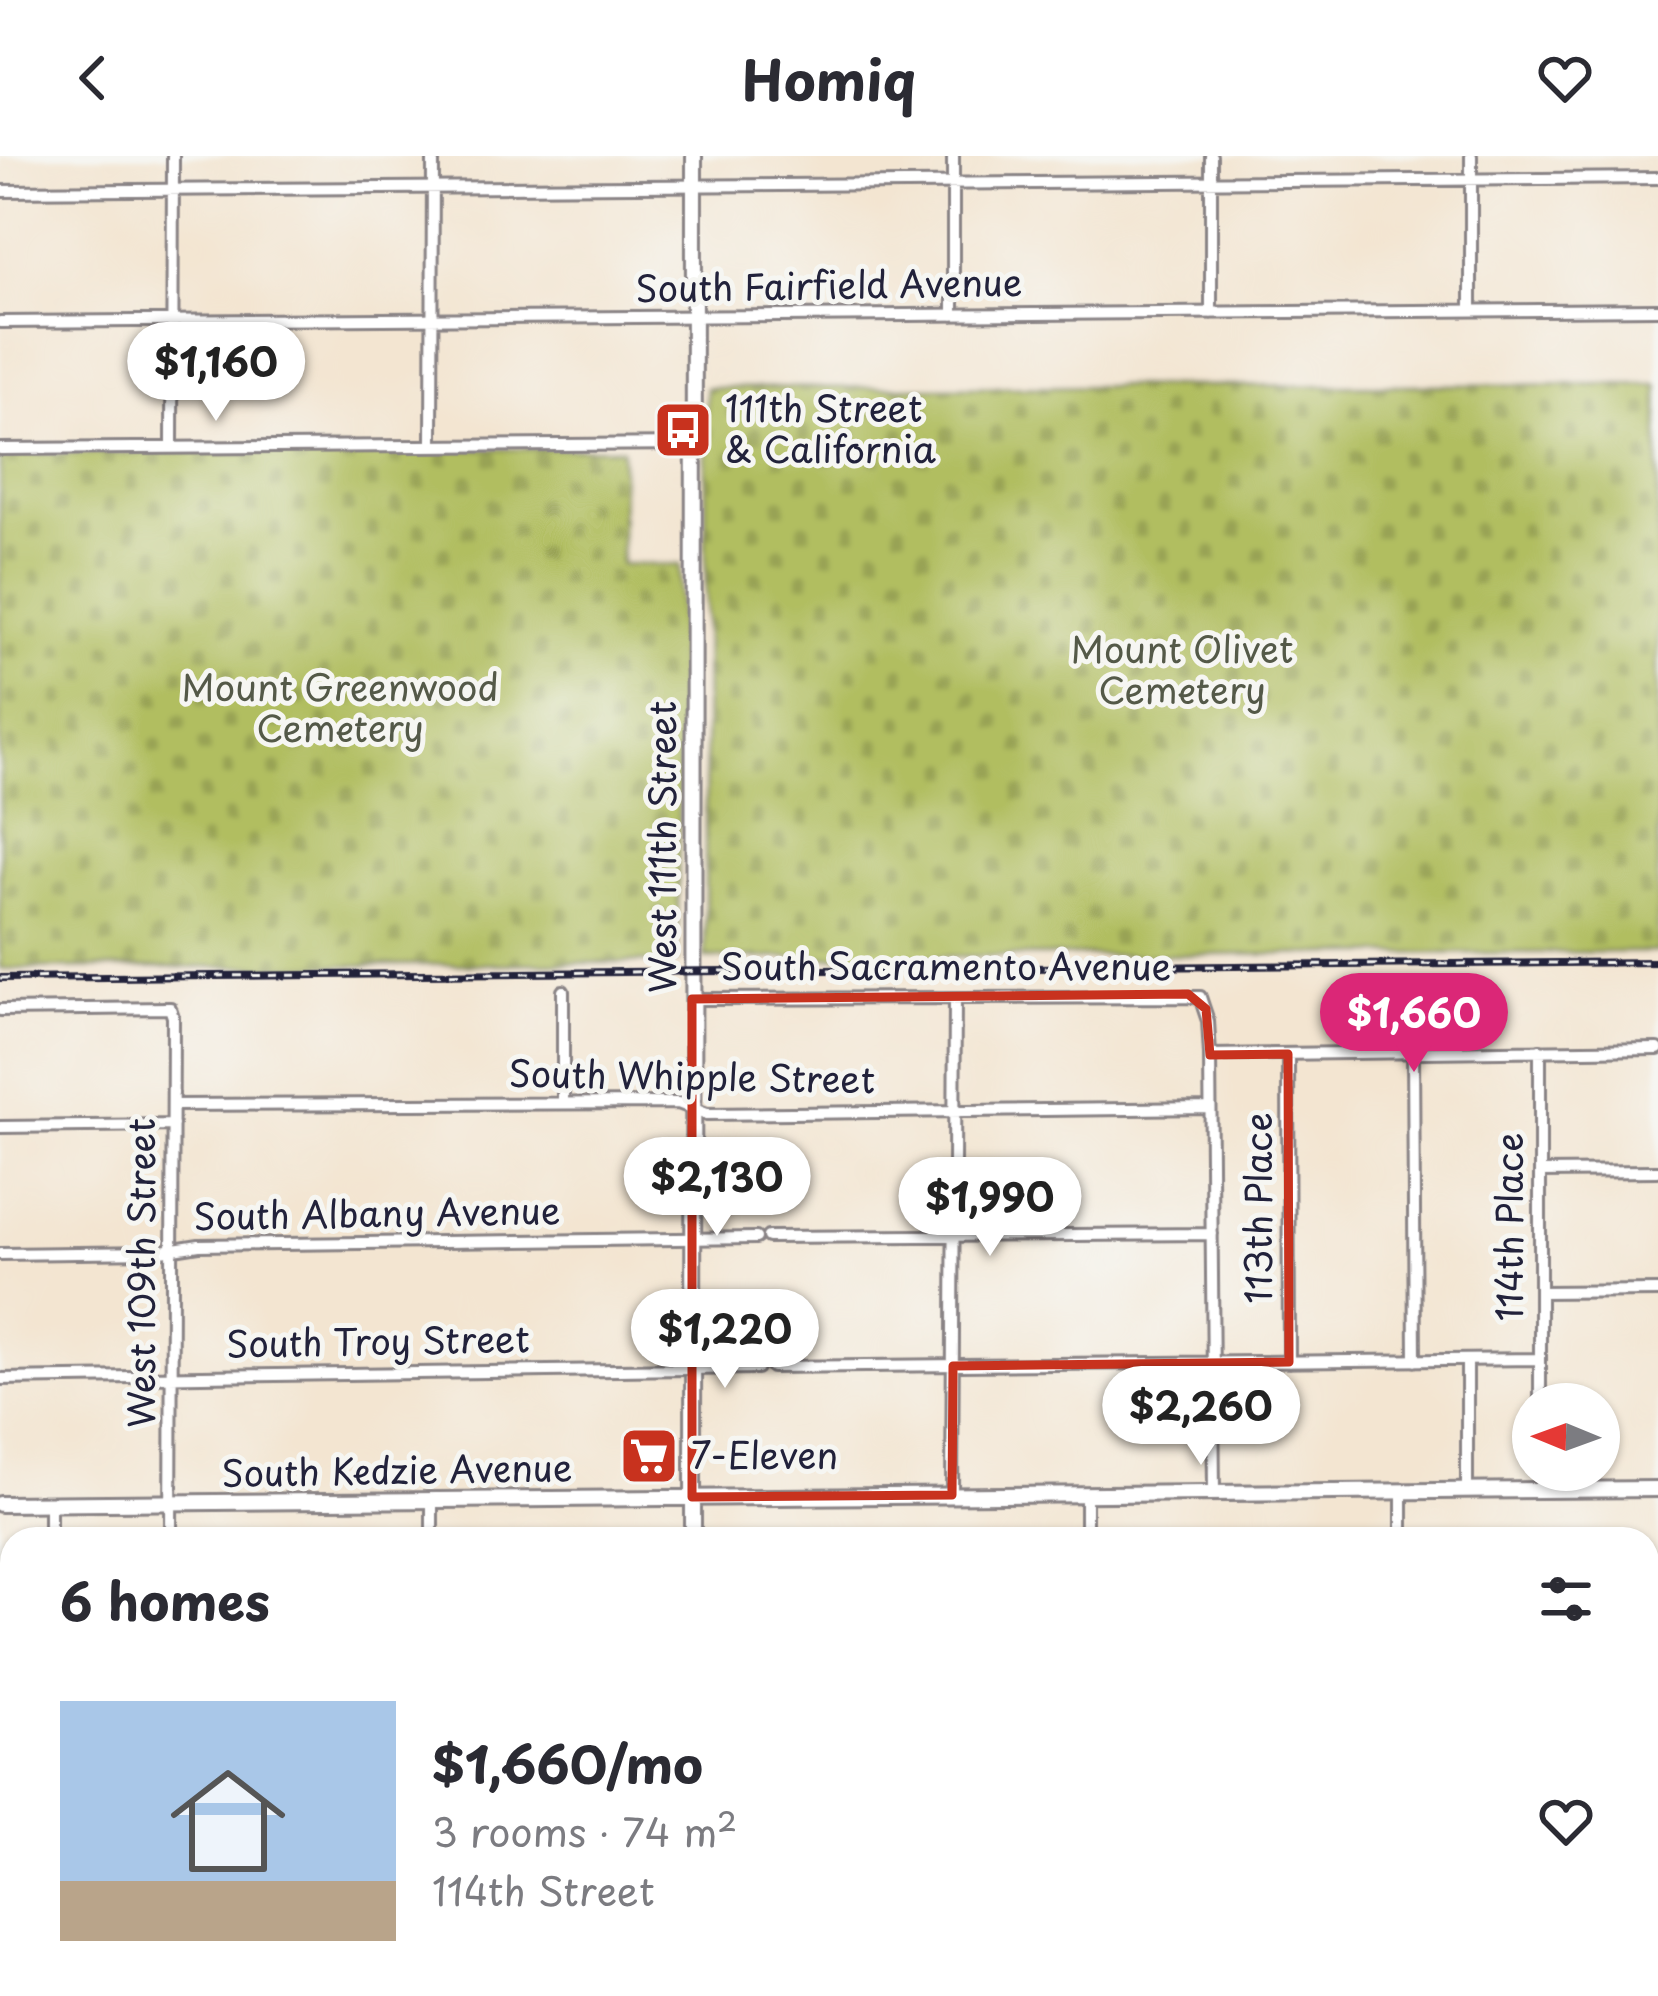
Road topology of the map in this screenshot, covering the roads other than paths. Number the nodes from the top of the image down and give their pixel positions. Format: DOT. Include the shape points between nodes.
graph roads {
  1 [pos="173,156"];
  2 [pos="434,156"];
  3 [pos="694,156"];
  4 [pos="953,156"];
  5 [pos="1211,156"];
  6 [pos="1471,156"];
  7 [pos="1658,178"];
  8 [pos="1471,180"];
  9 [pos="1211,182"];
  10 [pos="953,184"];
  11 [pos="694,186"];
  12 [pos="433,188"];
  13 [pos="173,190"];
  14 [pos="0,191"];
  15 [pos="1658,308"];
  16 [pos="1471,310"];
  17 [pos="1210,313"];
  18 [pos="953,315"];
  19 [pos="694,317"];
  20 [pos="433,319"];
  21 [pos="172,321"];
  22 [pos="0,322"];
  23 [pos="694,444"];
  24 [pos="432,446"];
  25 [pos="172,448"];
  26 [pos="0,449"];
  27 [pos="563,991"];
  28 [pos="955,998"];
  29 [pos="692,999"];
  30 [pos="0,1010"];
  31 [pos="1658,1048"];
  32 [pos="1540,1050"];
  33 [pos="1413,1052"];
  34 [pos="1288,1054"];
  35 [pos="1210,1055"];
  36 [pos="563,1102"];
  37 [pos="172,1106"];
  38 [pos="1210,1108"];
  39 [pos="693,1109"];
  40 [pos="954,1112"];
  41 [pos="172,1125"];
  42 [pos="0,1126"];
  43 [pos="1540,1172"];
  44 [pos="1658,1172"];
  45 [pos="1212,1234"];
  46 [pos="954,1236"];
  47 [pos="693,1238"];
  48 [pos="172,1249"];
  49 [pos="0,1254"];
  50 [pos="1658,1291"];
  51 [pos="1540,1292"];
  52 [pos="1467,1360"];
  53 [pos="1540,1360"];
  54 [pos="1415,1361"];
  55 [pos="1289,1362"];
  56 [pos="1213,1363"];
  57 [pos="953,1366"];
  58 [pos="757,1367"];
  59 [pos="772,1367"];
  60 [pos="692,1368"];
  61 [pos="171,1376"];
  62 [pos="0,1378"];
  63 [pos="1540,1383"];
  64 [pos="1620,1489"];
  65 [pos="1658,1489"];
  66 [pos="1512,1490"];
  67 [pos="1402,1491"];
  68 [pos="1467,1491"];
  69 [pos="1214,1493"];
  70 [pos="1086,1494"];
  71 [pos="952,1495"];
  72 [pos="692,1497"];
  73 [pos="432,1500"];
  74 [pos="171,1503"];
  75 [pos="0,1504"];
  76 [pos="50,1504"];
  77 [pos="50,1527"];
  78 [pos="171,1527"];
  79 [pos="432,1527"];
  80 [pos="693,1527"];
  81 [pos="1087,1527"];
  82 [pos="1402,1527"];
  1 -- 13 [label="street"];
  2 -- 12 [label="street"];
  3 -- 11 [label="main road, West 111th Street"];
  4 -- 10 [label="street"];
  5 -- 9 [label="street"];
  6 -- 8 [label="street"];
  7 -- 8 [label="street"];
  8 -- 9 [label="street"];
  8 -- 16 [label="street"];
  9 -- 10 [label="street"];
  9 -- 17 [label="street"];
  10 -- 11 [label="street"];
  10 -- 18 [label="street"];
  11 -- 12 [label="street"];
  11 -- 19 [label="main road, West 111th Street"];
  12 -- 13 [label="street"];
  12 -- 20 [label="street"];
  13 -- 14 [label="street"];
  13 -- 21 [label="street"];
  15 -- 16 [label="street, South Fairfield Avenue"];
  16 -- 17 [label="street, South Fairfield Avenue"];
  17 -- 18 [label="street, South Fairfield Avenue"];
  18 -- 19 [label="street, South Fairfield Avenue"];
  19 -- 20 [label="street, South Fairfield Avenue"];
  19 -- 23 [label="main road, West 111th Street"];
  20 -- 21 [label="street, South Fairfield Avenue"];
  20 -- 24 [label="street"];
  21 -- 22 [label="street, South Fairfield Avenue"];
  21 -- 25 [label="street"];
  23 -- 24 [label="street"];
  23 -- 29 [label="main road, West 111th Street"];
  24 -- 25 [label="street"];
  25 -- 26 [label="street"];
  27 -- 36 [label="street"];
  28 -- 29 [label="street, South Sacramento Avenue"];
  28 -- 35 [label="street, South Sacramento Avenue" via="1200,997"];
  28 -- 40 [label="street"];
  29 -- 39 [label="main road, West 111th Street"];
  30 -- 37 [label="street, West 109th Street" via="170,1008"];
  31 -- 32 [label="street"];
  32 -- 33 [label="street"];
  32 -- 43 [label="street, 114th Place"];
  33 -- 34 [label="street"];
  33 -- 54 [label="street"];
  34 -- 35 [label="street"];
  34 -- 55 [label="street, 113th Place"];
  35 -- 38 [label="street"];
  36 -- 37 [label="street, South Whipple Street"];
  36 -- 39 [label="street, South Whipple Street"];
  37 -- 41 [label="street, West 109th Street"];
  38 -- 40 [label="street, South Whipple Street"];
  38 -- 45 [label="street"];
  39 -- 40 [label="street, South Whipple Street"];
  39 -- 47 [label="main road, West 111th Street"];
  40 -- 46 [label="street"];
  41 -- 42 [label="street"];
  41 -- 48 [label="street, West 109th Street"];
  43 -- 44 [label="street"];
  43 -- 51 [label="street, 114th Place"];
  45 -- 46 [label="street, South Albany Avenue"];
  45 -- 56 [label="street"];
  46 -- 47 [label="street, South Albany Avenue"];
  46 -- 57 [label="street"];
  47 -- 48 [label="street, South Albany Avenue"];
  47 -- 60 [label="main road, West 111th Street"];
  48 -- 49 [label="street, South Albany Avenue"];
  48 -- 61 [label="street, West 109th Street"];
  50 -- 51 [label="street"];
  51 -- 53 [label="street, 114th Place"];
  52 -- 53 [label="street"];
  52 -- 54 [label="street"];
  52 -- 68 [label="street"];
  53 -- 63 [label="street, 114th Place"];
  54 -- 55 [label="street"];
  55 -- 56 [label="street"];
  56 -- 57 [label="street"];
  56 -- 69 [label="street"];
  57 -- 59 [label="street"];
  57 -- 71 [label="street"];
  58 -- 60 [label="street, South Troy Street"];
  60 -- 61 [label="street, South Troy Street"];
  60 -- 72 [label="main road, West 111th Street"];
  61 -- 62 [label="street, South Troy Street"];
  61 -- 74 [label="street, West 109th Street"];
  64 -- 65 [label="main road, South Kedzie Avenue"];
  66 -- 68 [label="main road, South Kedzie Avenue"];
  67 -- 68 [label="main road, South Kedzie Avenue"];
  67 -- 69 [label="main road, South Kedzie Avenue"];
  67 -- 82 [label="street"];
  69 -- 70 [label="main road, South Kedzie Avenue"];
  70 -- 71 [label="main road, South Kedzie Avenue"];
  70 -- 81 [label="street"];
  71 -- 72 [label="main road, South Kedzie Avenue"];
  72 -- 73 [label="main road, South Kedzie Avenue"];
  72 -- 80 [label="main road, West 111th Street"];
  73 -- 74 [label="main road, South Kedzie Avenue"];
  73 -- 79 [label="street"];
  74 -- 76 [label="main road, South Kedzie Avenue"];
  74 -- 78 [label="street, West 109th Street"];
  75 -- 76 [label="main road, South Kedzie Avenue"];
  76 -- 77 [label="street"];
}
